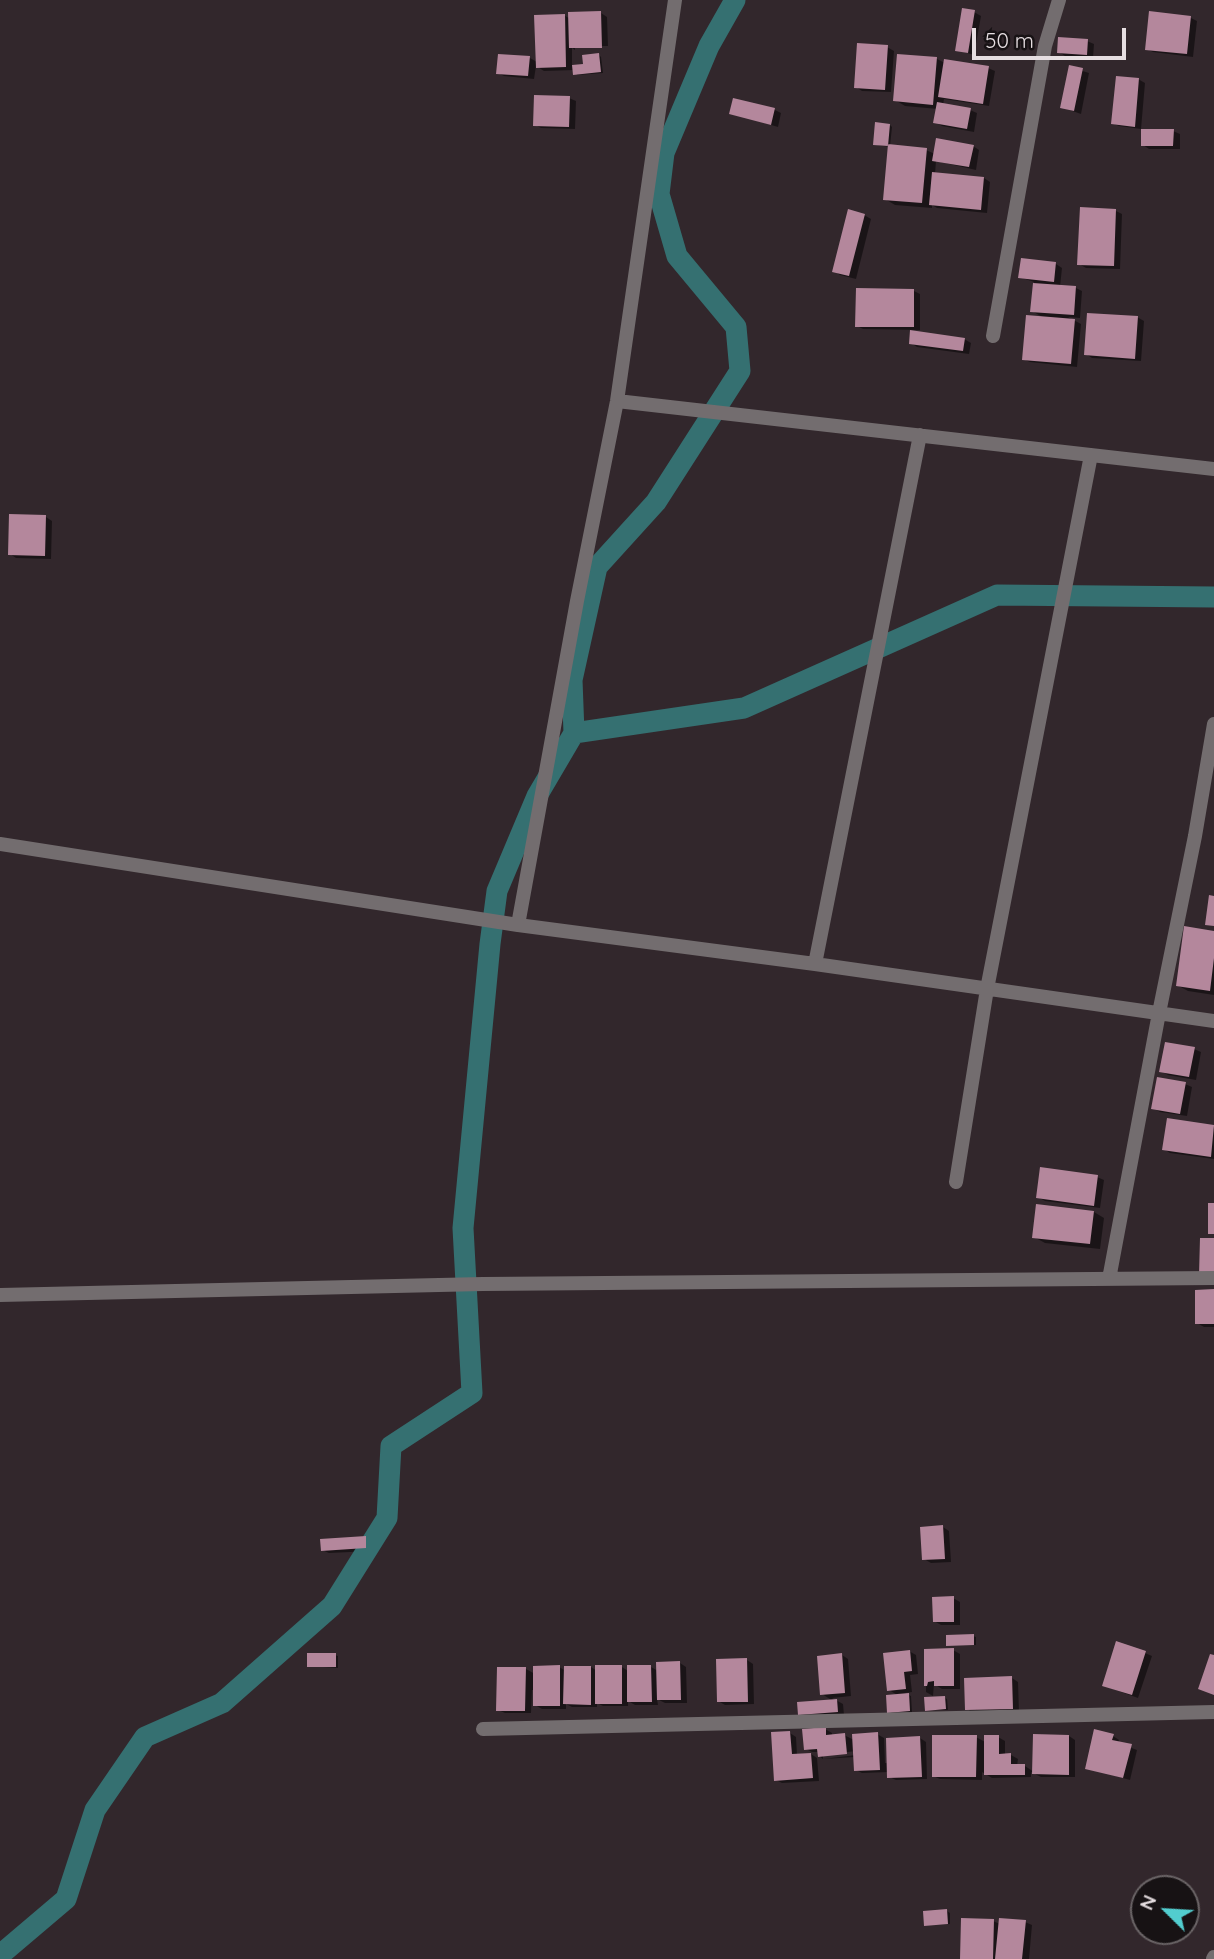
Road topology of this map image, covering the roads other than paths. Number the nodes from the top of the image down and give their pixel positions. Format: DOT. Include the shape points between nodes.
graph roads {
  1 [pos="676,0"];
  2 [pos="1059,0"];
  3 [pos="993,336"];
  4 [pos="617,401"];
  5 [pos="920,435"];
  6 [pos="1091,455"];
  7 [pos="1214,468"];
  8 [pos="1214,724"];
  9 [pos="0,844"];
  10 [pos="518,925"];
  11 [pos="815,964"];
  12 [pos="987,989"];
  13 [pos="1159,1013"];
  14 [pos="1214,1021"];
  15 [pos="956,1182"];
  16 [pos="1214,1278"];
  17 [pos="1109,1279"];
  18 [pos="0,1296"];
  19 [pos="1214,1712"];
  20 [pos="483,1729"];
  1 -- 4 [label="street"];
  2 -- 3 [label="street" via="1045,46"];
  4 -- 5 [label="street"];
  4 -- 10 [label="street"];
  5 -- 6 [label="street"];
  5 -- 11 [label="street"];
  6 -- 7 [label="street"];
  6 -- 12 [label="street"];
  8 -- 13 [label="street"];
  9 -- 10 [label="street"];
  10 -- 11 [label="street"];
  11 -- 12 [label="street"];
  12 -- 13 [label="street"];
  12 -- 15 [label="street"];
  13 -- 14 [label="street"];
  13 -- 17 [label="street"];
  16 -- 17 [label="street"];
  17 -- 18 [label="street" via="483,1284"];
  19 -- 20 [label="street"];
}
